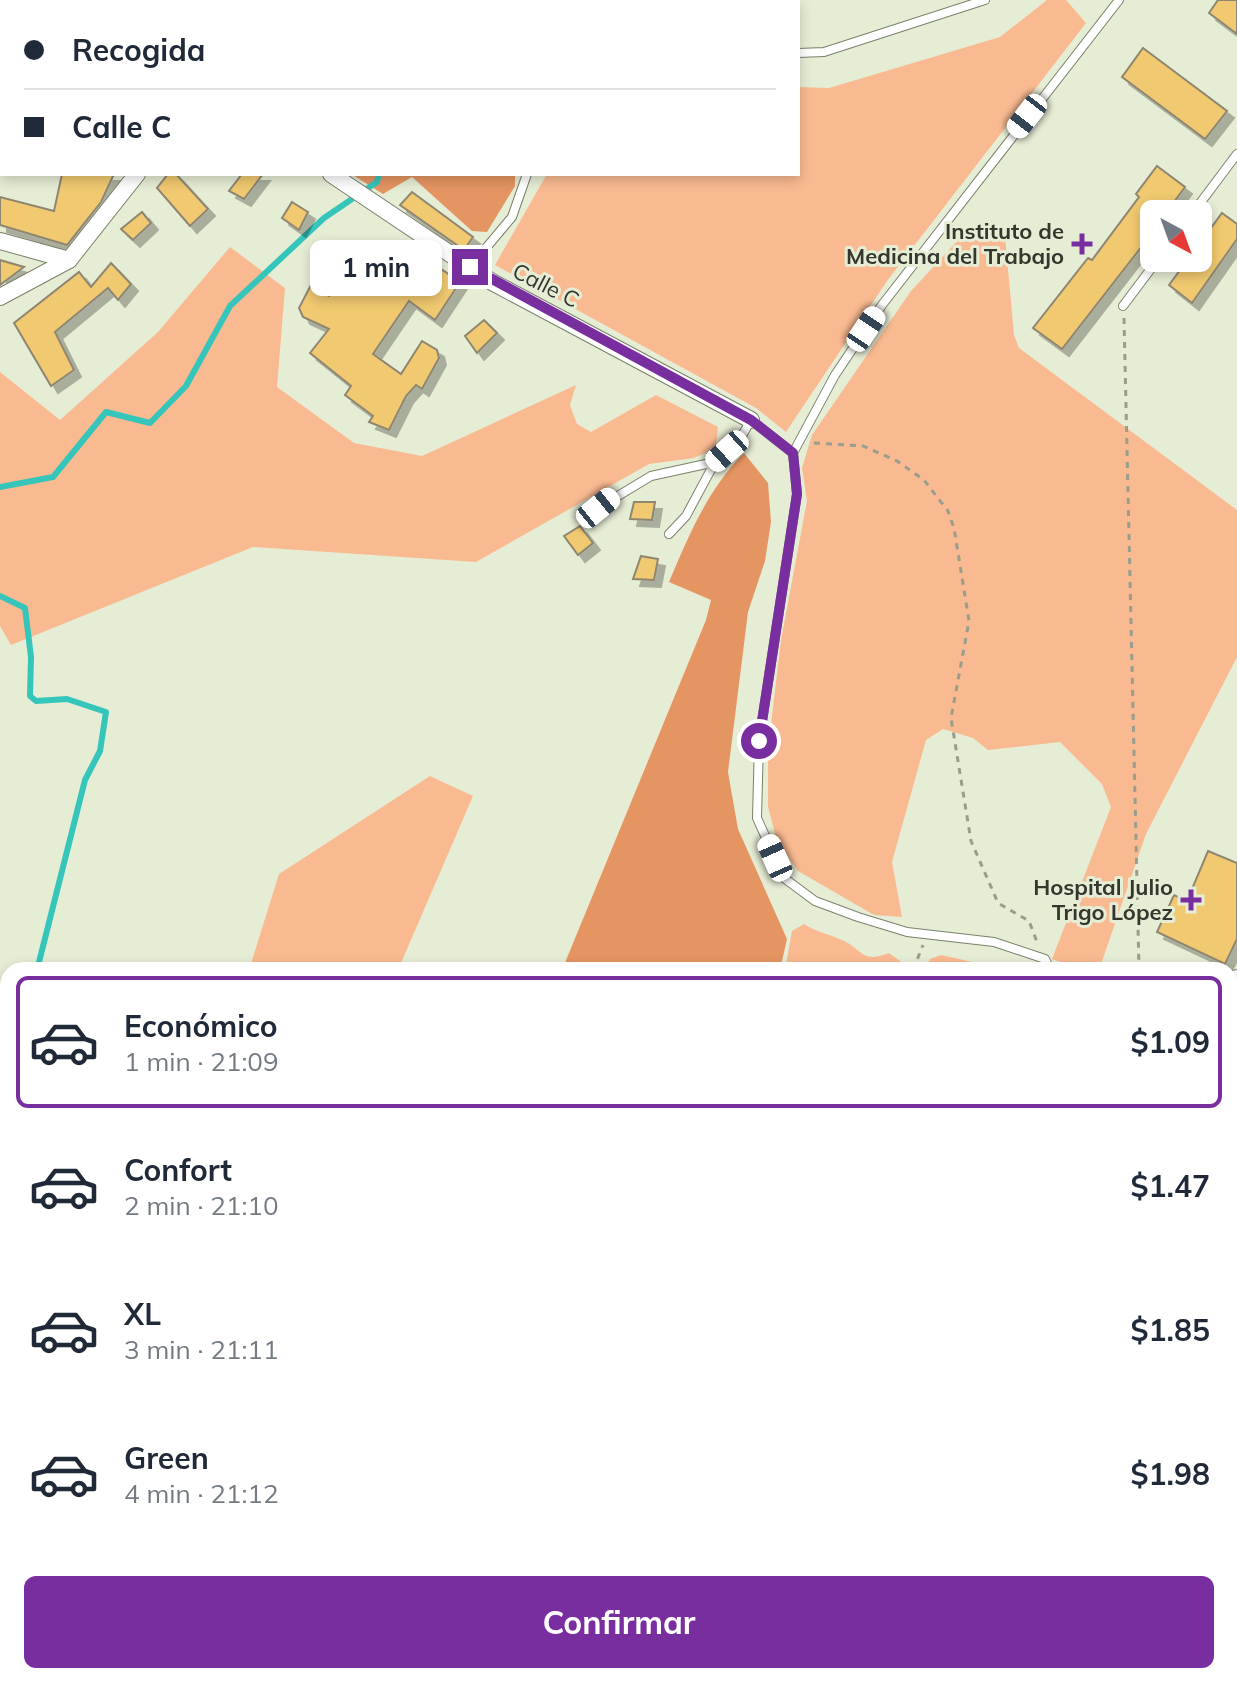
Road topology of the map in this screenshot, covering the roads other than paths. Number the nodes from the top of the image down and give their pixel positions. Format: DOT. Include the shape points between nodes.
graph roads {
  1 [pos="985,0"];
  2 [pos="1119,0"];
  3 [pos="800,53"];
  4 [pos="1237,154"];
  5 [pos="135,176"];
  6 [pos="334,176"];
  7 [pos="526,176"];
  8 [pos="1202,200"];
  9 [pos="0,241"];
  10 [pos="69,260"];
  11 [pos="470,267"];
  12 [pos="1148,272"];
  13 [pos="0,297"];
  14 [pos="1123,306"];
  15 [pos="751,420"];
  16 [pos="793,453"];
  17 [pos="715,462"];
  18 [pos="598,508"];
  19 [pos="669,534"];
  20 [pos="1046,962"];
  1 -- 3 [label="lane" via="824,52"];
  2 -- 16 [label="lane" via="882,305 828,386"];
  4 -- 8 [label="lane"];
  5 -- 10 [label="street"];
  6 -- 11 [label="street, Calle C"];
  7 -- 11 [label="lane" via="512,217"];
  9 -- 10 [label="street"];
  10 -- 13 [label="street"];
  11 -- 15 [label="street, Calle C"];
  12 -- 14 [label="lane"];
  15 -- 16 [label="lane"];
  15 -- 17 [label="lane" via="740,439"];
  16 -- 20 [label="lane" via="797,494 759,741 757,818 784,878 815,901 907,932 994,942"];
  17 -- 18 [label="lane" via="651,476"];
  17 -- 19 [label="lane" via="686,516"];
}
